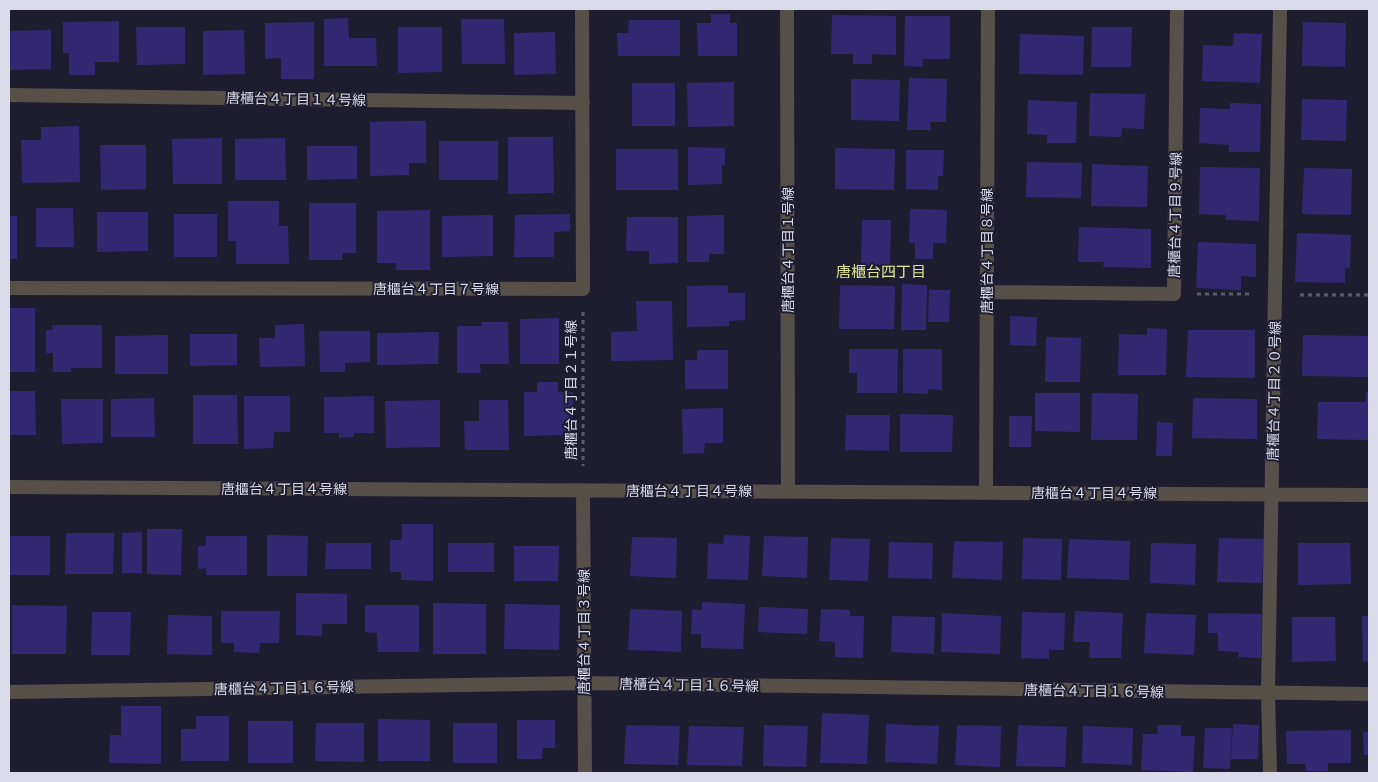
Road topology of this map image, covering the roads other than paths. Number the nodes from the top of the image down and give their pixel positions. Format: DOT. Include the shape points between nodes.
graph roads {
  1 [pos="582,9"];
  2 [pos="787,9"];
  3 [pos="988,9"];
  4 [pos="1177,9"];
  5 [pos="1280,9"];
  6 [pos="9,95"];
  7 [pos="583,103"];
  8 [pos="9,288"];
  9 [pos="987,292"];
  10 [pos="9,487"];
  11 [pos="583,490"];
  12 [pos="788,491"];
  13 [pos="986,492"];
  14 [pos="1272,494"];
  15 [pos="1369,495"];
  16 [pos="584,683"];
  17 [pos="9,692"];
  18 [pos="1268,693"];
  19 [pos="1369,694"];
  20 [pos="585,773"];
  21 [pos="1270,773"];
  1 -- 7 [label="street"];
  2 -- 12 [label="street, 唐櫃台４丁目１号線"];
  3 -- 9 [label="street, 唐櫃台４丁目８号線"];
  4 -- 9 [label="street, 唐櫃台４丁目９号線" via="1174,294"];
  5 -- 14 [label="street, 唐櫃台４丁目２０号線"];
  6 -- 7 [label="street, 唐櫃台４丁目１４号線"];
  7 -- 8 [label="street, 唐櫃台４丁目７号線" via="583,289"];
  9 -- 13 [label="street, 唐櫃台４丁目８号線"];
  10 -- 11 [label="street, 唐櫃台４丁目４号線"];
  11 -- 12 [label="street, 唐櫃台４丁目４号線"];
  11 -- 16 [label="street, 唐櫃台４丁目３号線"];
  12 -- 13 [label="street, 唐櫃台４丁目４号線"];
  13 -- 14 [label="street, 唐櫃台４丁目４号線"];
  14 -- 15 [label="street, 唐櫃台４丁目４号線"];
  14 -- 18 [label="street, 唐櫃台４丁目２０号線"];
  16 -- 17 [label="street, 唐櫃台４丁目１６号線"];
  16 -- 18 [label="street, 唐櫃台４丁目１６号線"];
  16 -- 20 [label="street, 唐櫃台４丁目３号線"];
  18 -- 19 [label="street, 唐櫃台４丁目１６号線"];
  18 -- 21 [label="street, 唐櫃台４丁目２０号線"];
}
